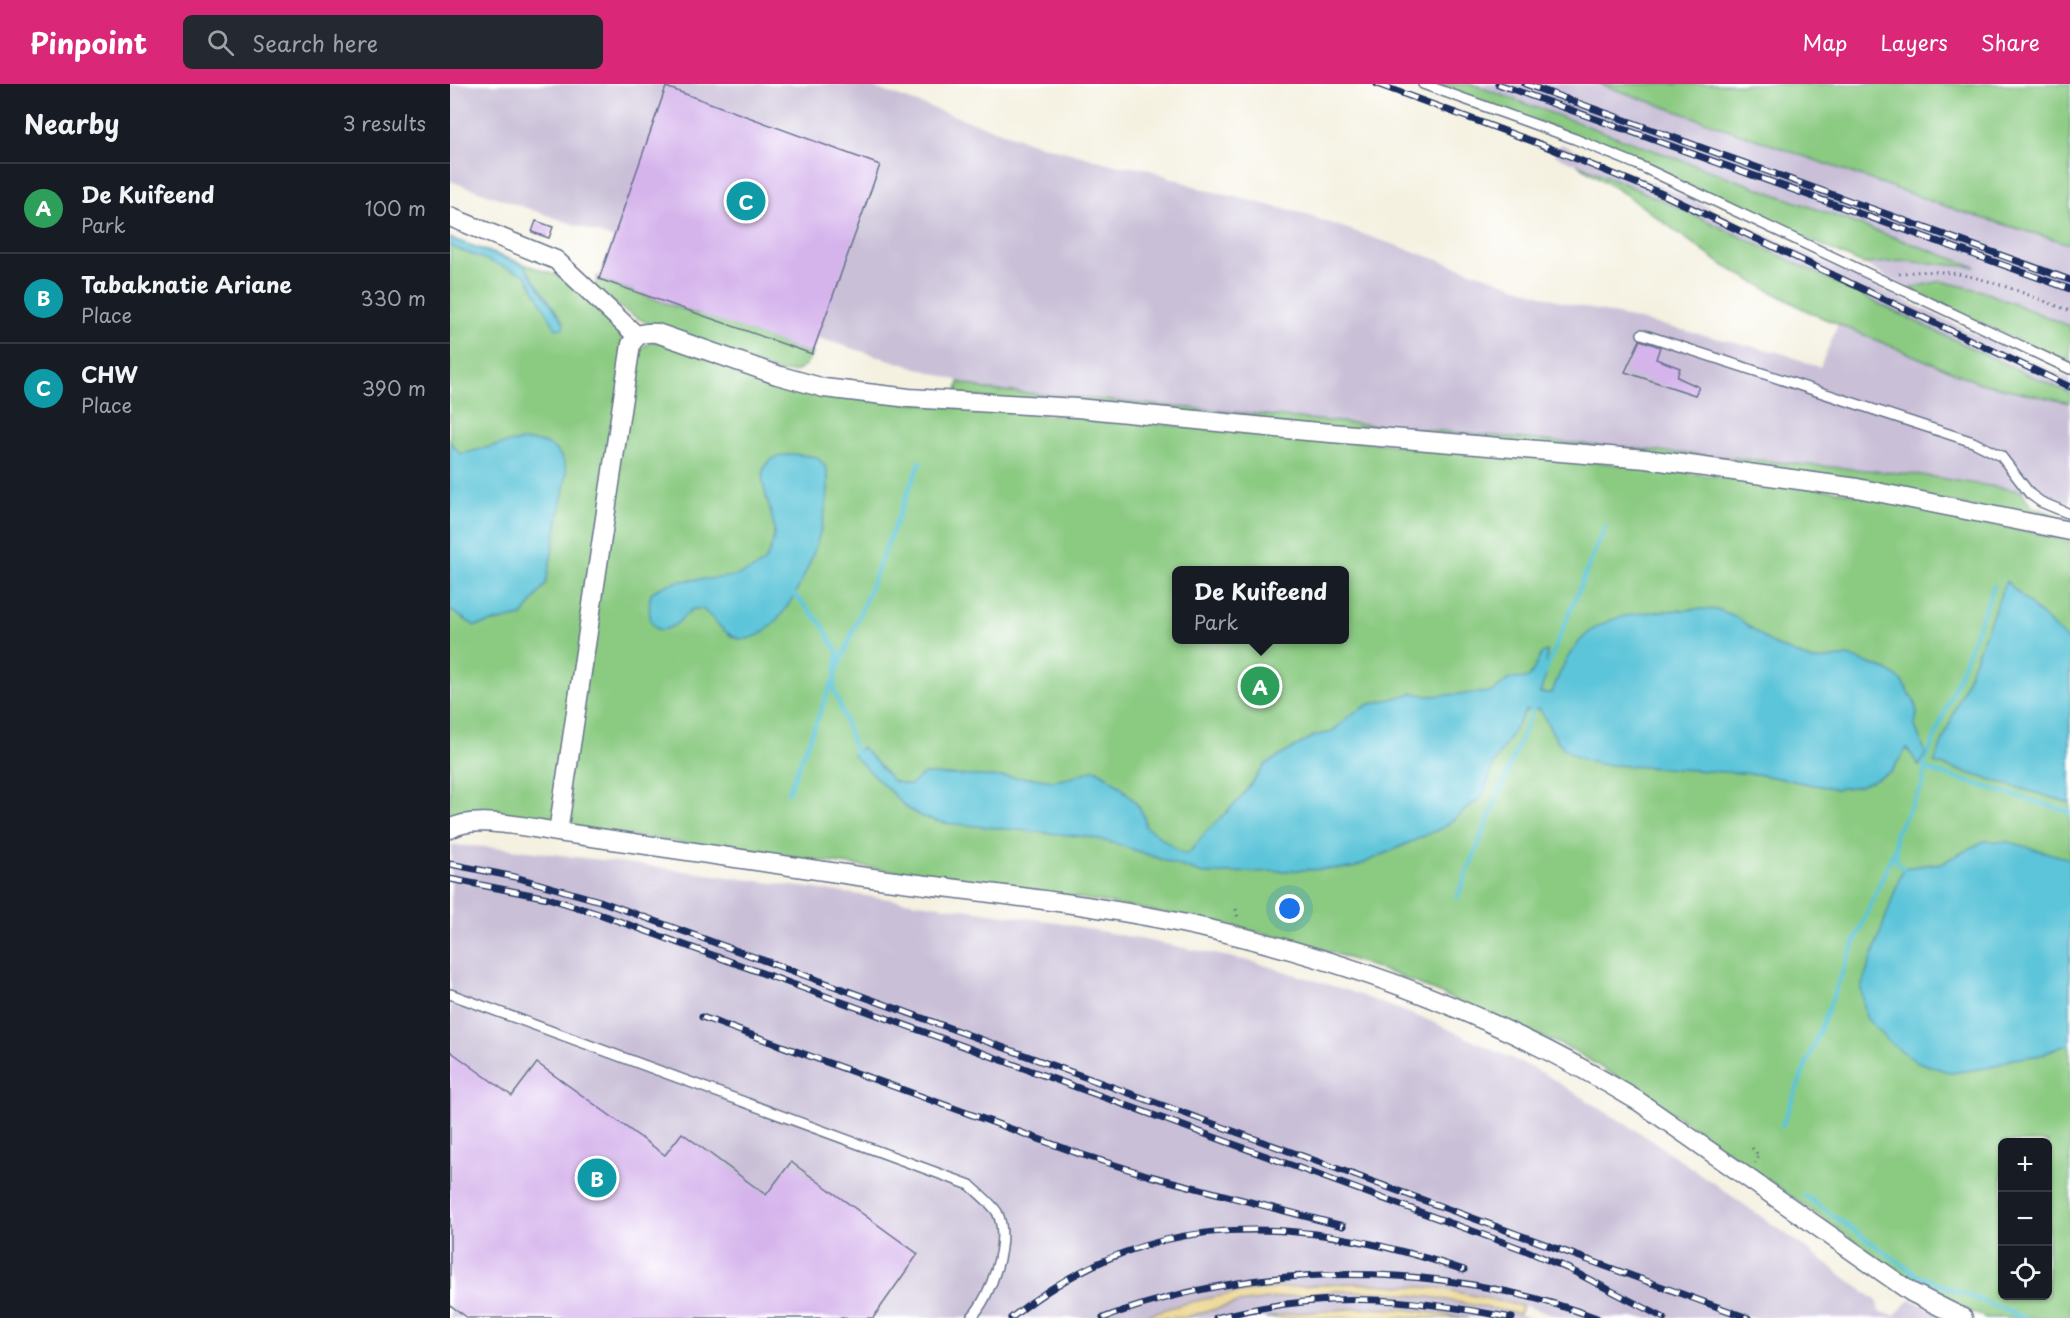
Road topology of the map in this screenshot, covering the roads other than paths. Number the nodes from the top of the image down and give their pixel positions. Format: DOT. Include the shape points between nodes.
graph roads {
  1 [pos="1423,84"];
  2 [pos="450,217"];
  3 [pos="1642,334"];
  4 [pos="637,336"];
  5 [pos="2070,369"];
  6 [pos="2070,514"];
  7 [pos="2070,531"];
  8 [pos="450,830"];
  9 [pos="558,832"];
  10 [pos="450,994"];
  11 [pos="971,1318"];
  12 [pos="1962,1318"];
  1 -- 5 [label="lane" via="1626,160"];
  2 -- 4 [label="street" via="556,260"];
  3 -- 6 [label="lane" via="1973,442 2001,456 2030,494"];
  4 -- 7 [label="street" via="657,333 824,388 1646,459 1857,488"];
  4 -- 9 [label="street" via="631,344"];
  8 -- 9 [label="street" via="459,824 477,822"];
  9 -- 12 [label="street" via="1105,909 1238,936 1405,988 1592,1073 1911,1292"];
  10 -- 11 [label="lane" via="970,1185 997,1212 1000,1229 993,1285"];
}
